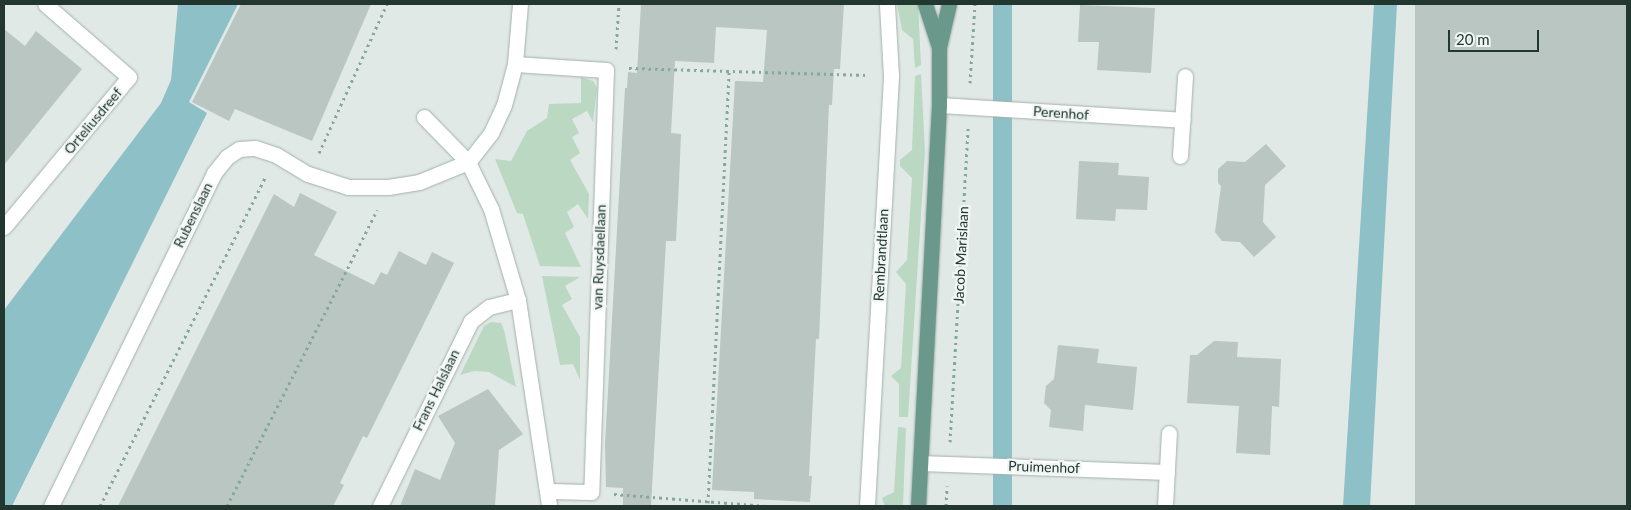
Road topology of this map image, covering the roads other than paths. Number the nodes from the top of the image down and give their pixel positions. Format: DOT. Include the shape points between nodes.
graph roads {
  1 [pos="45,4"];
  2 [pos="520,4"];
  3 [pos="887,4"];
  4 [pos="926,4"];
  5 [pos="950,4"];
  6 [pos="939,47"];
  7 [pos="515,64"];
  8 [pos="1185,76"];
  9 [pos="940,105"];
  10 [pos="424,118"];
  11 [pos="1183,120"];
  12 [pos="1180,156"];
  13 [pos="468,162"];
  14 [pos="4,227"];
  15 [pos="518,300"];
  16 [pos="1169,433"];
  17 [pos="921,463"];
  18 [pos="1167,472"];
  19 [pos="549,499"];
  20 [pos="51,506"];
  21 [pos="380,506"];
  22 [pos="867,506"];
  23 [pos="918,506"];
  24 [pos="1166,506"];
  1 -- 14 [label="street, Orteliusdreef" via="129,77"];
  2 -- 7 [label="street"];
  3 -- 22 [label="street, Rembrandtlaan" via="891,76"];
  4 -- 6 [label="main road"];
  5 -- 6 [label="main road"];
  6 -- 9 [label="main road"];
  7 -- 13 [label="street" via="504,105 491,133"];
  7 -- 19 [label="street, van Ruysdaellaan" via="606,70 591,492"];
  8 -- 11 [label="street"];
  9 -- 11 [label="street, Perenhof"];
  9 -- 17 [label="main road"];
  10 -- 13 [label="street"];
  11 -- 12 [label="street"];
  13 -- 15 [label="street" via="491,209"];
  13 -- 20 [label="street, Rubenslaan" via="419,182 388,187 348,187 308,174 276,155 255,148 240,149 227,157 214,173"];
  15 -- 19 [label="street"];
  15 -- 21 [label="street, Frans Halslaan" via="489,307 471,321"];
  16 -- 18 [label="street"];
  17 -- 18 [label="street, Pruimenhof"];
  17 -- 23 [label="main road"];
  18 -- 24 [label="street"];
}
